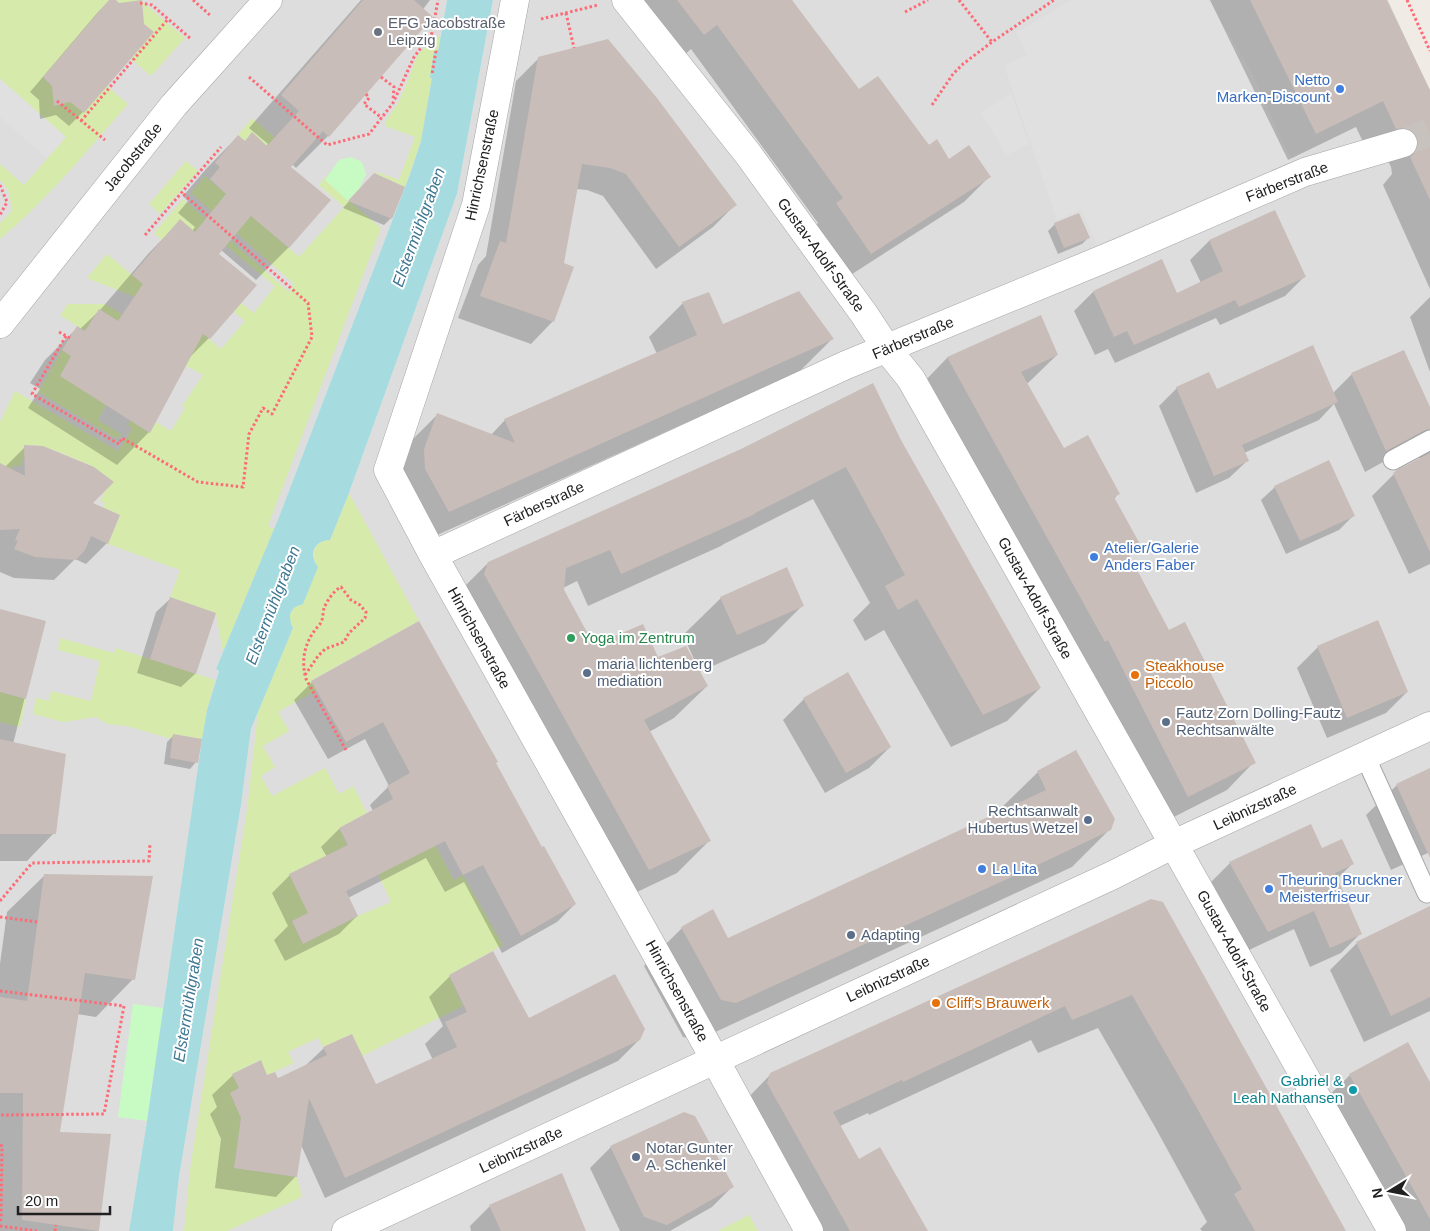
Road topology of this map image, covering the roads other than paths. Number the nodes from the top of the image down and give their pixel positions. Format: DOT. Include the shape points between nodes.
graph roads {
  1 [pos="268,0"];
  2 [pos="613,2"];
  3 [pos="513,13"];
  4 [pos="1403,143"];
  5 [pos="1,321"];
  6 [pos="887,348"];
  7 [pos="1430,440"];
  8 [pos="1393,460"];
  9 [pos="433,555"];
  10 [pos="1430,726"];
  11 [pos="1365,756"];
  12 [pos="1174,844"];
  13 [pos="1428,893"];
  14 [pos="715,1059"];
  15 [pos="346,1231"];
  16 [pos="809,1231"];
  17 [pos="1392,1231"];
  1 -- 5 [label="street, Jacobstraße" via="174,106"];
  2 -- 6 [label="street, Gustav-Adolf-Straße" via="748,154"];
  3 -- 9 [label="street, Hinrichsenstraße" via="476,205 388,470"];
  4 -- 6 [label="street, Färberstraße" via="1305,172"];
  6 -- 9 [label="street, Färberstraße"];
  6 -- 12 [label="street, Gustav-Adolf-Straße" via="911,379"];
  7 -- 8 [label="lane"];
  9 -- 14 [label="street, Hinrichsenstraße"];
  10 -- 11 [label="street, Leibnizstraße"];
  11 -- 12 [label="street, Leibnizstraße"];
  11 -- 13 [label="lane"];
  12 -- 14 [label="street, Leibnizstraße"];
  12 -- 17 [label="street, Gustav-Adolf-Straße"];
  14 -- 15 [label="street, Leibnizstraße"];
  14 -- 16 [label="street, Hinrichsenstraße"];
}
